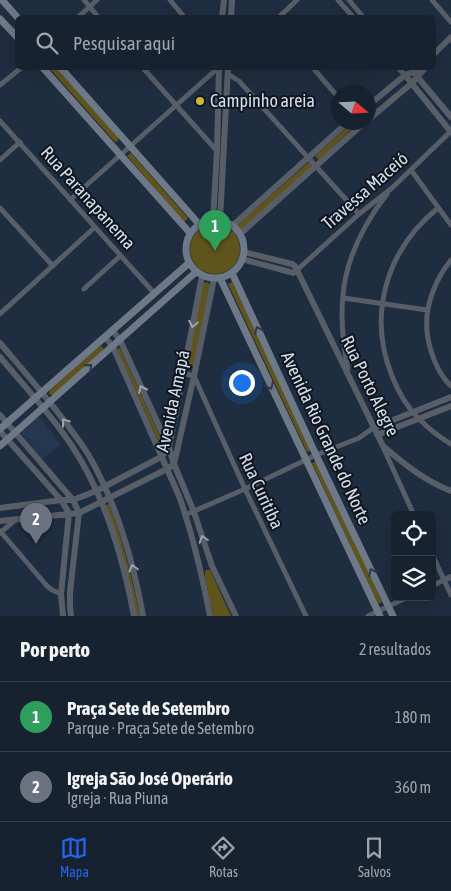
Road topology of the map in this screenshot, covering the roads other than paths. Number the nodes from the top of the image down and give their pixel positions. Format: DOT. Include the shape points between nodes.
graph roads {
  1 [pos="2,0"];
  2 [pos="84,0"];
  3 [pos="97,0"];
  4 [pos="170,0"];
  5 [pos="224,0"];
  6 [pos="232,0"];
  7 [pos="297,0"];
  8 [pos="338,0"];
  9 [pos="349,0"];
  10 [pos="432,0"];
  11 [pos="90,6"];
  12 [pos="15,15"];
  13 [pos="80,15"];
  14 [pos="97,15"];
  15 [pos="182,15"];
  16 [pos="222,15"];
  17 [pos="231,15"];
  18 [pos="281,15"];
  19 [pos="351,15"];
  20 [pos="362,15"];
  21 [pos="0,19"];
  22 [pos="451,22"];
  23 [pos="15,35"];
  24 [pos="451,37"];
  25 [pos="451,42"];
  26 [pos="436,52"];
  27 [pos="436,57"];
  28 [pos="19,70"];
  29 [pos="45,70"];
  30 [pos="63,70"];
  31 [pos="145,70"];
  32 [pos="218,70"];
  33 [pos="219,70"];
  34 [pos="315,70"];
  35 [pos="400,70"];
  36 [pos="228,71"];
  37 [pos="414,71"];
  38 [pos="405,76"];
  39 [pos="412,83"];
  40 [pos="0,85"];
  41 [pos="331,90"];
  42 [pos="376,99"];
  43 [pos="376,101"];
  44 [pos="176,105"];
  45 [pos="382,108"];
  46 [pos="376,113"];
  47 [pos="451,118"];
  48 [pos="0,121"];
  49 [pos="339,130"];
  50 [pos="356,130"];
  51 [pos="451,132"];
  52 [pos="20,142"];
  53 [pos="130,146"];
  54 [pos="217,151"];
  55 [pos="120,156"];
  56 [pos="308,158"];
  57 [pos="0,160"];
  58 [pos="316,167"];
  59 [pos="411,170"];
  60 [pos="392,188"];
  61 [pos="71,199"];
  62 [pos="0,208"];
  63 [pos="438,208"];
  64 [pos="360,214"];
  65 [pos="216,220"];
  66 [pos="199,224"];
  67 [pos="451,225"];
  68 [pos="232,226"];
  69 [pos="95,227"];
  70 [pos="190,233"];
  71 [pos="240,234"];
  72 [pos="243,255"];
  73 [pos="120,256"];
  74 [pos="451,260"];
  75 [pos="189,263"];
  76 [pos="53,266"];
  77 [pos="297,270"];
  78 [pos="232,272"];
  79 [pos="199,274"];
  80 [pos="217,278"];
  81 [pos="84,289"];
  82 [pos="155,294"];
  83 [pos="343,298"];
  84 [pos="162,302"];
  85 [pos="383,303"];
  86 [pos="428,310"];
  87 [pos="0,313"];
  88 [pos="113,330"];
  89 [pos="105,337"];
  90 [pos="120,340"];
  91 [pos="0,343"];
  92 [pos="113,347"];
  93 [pos="0,357"];
  94 [pos="183,373"];
  95 [pos="194,376"];
  96 [pos="349,378"];
  97 [pos="451,386"];
  98 [pos="41,392"];
  99 [pos="451,397"];
  100 [pos="34,398"];
  101 [pos="50,402"];
  102 [pos="451,406"];
  103 [pos="43,408"];
  104 [pos="413,412"];
  105 [pos="0,415"];
  106 [pos="418,419"];
  107 [pos="7,423"];
  108 [pos="374,428"];
  109 [pos="0,430"];
  110 [pos="15,433"];
  111 [pos="377,435"];
  112 [pos="359,438"];
  113 [pos="8,439"];
  114 [pos="451,444"];
  115 [pos="0,446"];
  116 [pos="383,446"];
  117 [pos="169,448"];
  118 [pos="316,455"];
  119 [pos="161,456"];
  120 [pos="305,460"];
  121 [pos="174,464"];
  122 [pos="167,469"];
  123 [pos="132,472"];
  124 [pos="137,483"];
  125 [pos="104,487"];
  126 [pos="245,489"];
  127 [pos="96,491"];
  128 [pos="451,491"];
  129 [pos="109,497"];
  130 [pos="61,500"];
  131 [pos="73,500"];
  132 [pos="100,501"];
  133 [pos="0,508"];
  134 [pos="412,511"];
  135 [pos="194,512"];
  136 [pos="69,513"];
  137 [pos="79,513"];
  138 [pos="186,515"];
  139 [pos="16,519"];
  140 [pos="0,521"];
  141 [pos="0,532"];
  142 [pos="433,556"];
  143 [pos="212,566"];
  144 [pos="200,570"];
  145 [pos="451,577"];
  146 [pos="444,580"];
  147 [pos="436,584"];
  148 [pos="61,594"];
  149 [pos="451,595"];
  150 [pos="400,601"];
  151 [pos="389,606"];
  152 [pos="70,607"];
  153 [pos="379,614"];
  154 [pos="63,616"];
  155 [pos="71,616"];
  156 [pos="134,616"];
  157 [pos="143,616"];
  158 [pos="210,616"];
  159 [pos="236,616"];
  160 [pos="306,616"];
  161 [pos="368,616"];
  162 [pos="394,616"];
  1 -- 12 [label="main road"];
  2 -- 11 [label="street"];
  3 -- 11 [label="street"];
  4 -- 15 [label="street"];
  5 -- 16 [label="street"];
  6 -- 17 [label="street"];
  7 -- 18 [label="street"];
  8 -- 19 [label="street"];
  9 -- 20 [label="street"];
  10 -- 22 [label="street"];
  11 -- 13 [label="street"];
  11 -- 14 [label="street"];
  21 -- 23 [label="main road"];
  24 -- 26 [label="street"];
  25 -- 27 [label="street"];
  28 -- 40 [label="street"];
  29 -- 55 [label="main road"];
  30 -- 53 [label="main road"];
  31 -- 44 [label="street"];
  32 -- 44 [label="street"];
  33 -- 54 [label="street"];
  34 -- 41 [label="street"];
  35 -- 38 [label="street"];
  36 -- 56 [label="street"];
  36 -- 65 [label="street"];
  37 -- 38 [label="street"];
  37 -- 39 [label="street"];
  37 -- 47 [label="street"];
  38 -- 39 [label="street"];
  38 -- 42 [label="street"];
  39 -- 45 [label="street"];
  39 -- 51 [label="street"];
  43 -- 45 [label="street"];
  44 -- 53 [label="street"];
  44 -- 54 [label="street"];
  45 -- 46 [label="street"];
  48 -- 52 [label="street, Rua Paranapanema"];
  49 -- 56 [label="street"];
  50 -- 58 [label="street"];
  51 -- 59 [label="street, Travessa Maceió"];
  52 -- 57 [label="street"];
  52 -- 61 [label="street, Rua Paranapanema"];
  53 -- 55 [label="street"];
  53 -- 66 [label="main road"];
  54 -- 65 [label="street"];
  55 -- 61 [label="street"];
  55 -- 70 [label="main road"];
  56 -- 58 [label="street"];
  56 -- 68 [label="street"];
  58 -- 64 [label="street"];
  58 -- 71 [label="street"];
  59 -- 60 [label="street, Travessa Maceió"];
  59 -- 63 [label="street"];
  60 -- 64 [label="street, Travessa Maceió"];
  60 -- 83 [label="street" via="358,238"];
  61 -- 69 [label="street, Rua Paranapanema"];
  62 -- 76 [label="street"];
  63 -- 67 [label="street"];
  63 -- 85 [label="street" via="401,250 387,281"];
  64 -- 77 [label="street, Travessa Maceió"];
  65 -- 66 [label="main road"];
  65 -- 68 [label="main road"];
  66 -- 70 [label="main road"];
  68 -- 71 [label="main road"];
  69 -- 73 [label="street, Rua Paranapanema"];
  69 -- 76 [label="street"];
  70 -- 75 [label="main road" via="185,248"];
  71 -- 72 [label="main road"];
  72 -- 77 [label="street" via="293,273"];
  72 -- 78 [label="main road"];
  73 -- 81 [label="street"];
  73 -- 82 [label="street, Rua Paranapanema"];
  74 -- 86 [label="street" via="436,284"];
  75 -- 79 [label="main road"];
  75 -- 82 [label="main road"];
  76 -- 87 [label="street"];
  77 -- 96 [label="street, Rua Porto Alegre"];
  78 -- 80 [label="main road"];
  118 -- 78 [label="main road, Avenida Rio Grande do Norte, one-way"];
  79 -- 80 [label="main road"];
  79 -- 84 [label="main road"];
  79 -- 94 [label="street, Avenida Amapá, one-way"];
  80 -- 95 [label="street, Avenida Amapá"];
  80 -- 120 [label="main road, Avenida Rio Grande do Norte, one-way"];
  82 -- 84 [label="main road"];
  82 -- 88 [label="main road"];
  83 -- 85 [label="street"];
  83 -- 96 [label="street" via="342,336"];
  84 -- 90 [label="main road"];
  85 -- 86 [label="street"];
  85 -- 104 [label="street" via="382,332 387,360 397,386"];
  86 -- 97 [label="street" via="428,342 436,364"];
  88 -- 89 [label="main road"];
  88 -- 90 [label="street"];
  89 -- 92 [label="street"];
  89 -- 98 [label="main road"];
  90 -- 92 [label="main road"];
  117 -- 90 [label="street, one-way"];
  91 -- 98 [label="street"];
  101 -- 92 [label="main road, one-way"];
  92 -- 119 [label="street"];
  93 -- 100 [label="street"];
  94 -- 95 [label="street"];
  94 -- 117 [label="street, Avenida Amapá"];
  95 -- 121 [label="street, Avenida Amapá"];
  95 -- 126 [label="street, Rua Curitiba"];
  96 -- 108 [label="street, Rua Porto Alegre"];
  98 -- 100 [label="main road"];
  98 -- 101 [label="street"];
  99 -- 104 [label="street"];
  100 -- 103 [label="street"];
  100 -- 107 [label="main road"];
  101 -- 103 [label="main road"];
  125 -- 101 [label="street, one-way" via="88,454"];
  102 -- 106 [label="street"];
  103 -- 110 [label="main road"];
  103 -- 127 [label="street" via="71,444"];
  104 -- 106 [label="street"];
  104 -- 108 [label="street"];
  105 -- 107 [label="street"];
  106 -- 111 [label="street"];
  106 -- 114 [label="street"];
  107 -- 109 [label="main road"];
  107 -- 110 [label="street"];
  108 -- 111 [label="street, Rua Porto Alegre"];
  108 -- 112 [label="street"];
  109 -- 113 [label="street"];
  110 -- 113 [label="main road"];
  110 -- 131 [label="street"];
  111 -- 112 [label="street"];
  111 -- 116 [label="street, Rua Porto Alegre"];
  112 -- 118 [label="street"];
  113 -- 115 [label="main road"];
  113 -- 130 [label="street"];
  116 -- 128 [label="street" via="407,467"];
  116 -- 134 [label="street, Rua Porto Alegre"];
  117 -- 119 [label="street, Avenida Amapá"];
  117 -- 121 [label="street"];
  118 -- 120 [label="street"];
  151 -- 118 [label="main road, Avenida Rio Grande do Norte, one-way"];
  119 -- 122 [label="street"];
  119 -- 123 [label="street, Avenida Amapá"];
  120 -- 126 [label="street"];
  120 -- 153 [label="main road, Avenida Rio Grande do Norte"];
  121 -- 122 [label="street, Avenida Amapá"];
  121 -- 135 [label="street"];
  122 -- 124 [label="street, Avenida Amapá"];
  122 -- 138 [label="street"];
  123 -- 124 [label="street"];
  123 -- 125 [label="street, Avenida Amapá"];
  124 -- 129 [label="street, Avenida Amapá"];
  125 -- 127 [label="street, Avenida Amapá"];
  125 -- 129 [label="street"];
  126 -- 135 [label="street"];
  126 -- 160 [label="street, Rua Curitiba"];
  127 -- 131 [label="street, Avenida Amapá"];
  127 -- 132 [label="street"];
  129 -- 132 [label="street, Avenida Amapá"];
  157 -- 129 [label="street, one-way" via="132,564"];
  130 -- 131 [label="street, Avenida Amapá"];
  130 -- 133 [label="street, Avenida Amapá"];
  130 -- 136 [label="street"];
  131 -- 137 [label="street"];
  132 -- 137 [label="street, Avenida Amapá"];
  132 -- 156 [label="street" via="121,558"];
  135 -- 138 [label="street"];
  143 -- 135 [label="street, one-way"];
  136 -- 137 [label="street, Avenida Amapá"];
  136 -- 139 [label="street, Avenida Amapá"];
  136 -- 148 [label="street"];
  137 -- 152 [label="street"];
  138 -- 144 [label="street"];
  139 -- 140 [label="street, Avenida Amapá"];
  139 -- 141 [label="street"];
  141 -- 148 [label="street" via="47,586"];
  142 -- 146 [label="street"];
  143 -- 144 [label="street"];
  143 -- 159 [label="street"];
  144 -- 158 [label="street"];
  145 -- 146 [label="street"];
  146 -- 147 [label="street"];
  146 -- 149 [label="street"];
  148 -- 152 [label="street" via="67,596"];
  148 -- 154 [label="street"];
  150 -- 151 [label="street"];
  151 -- 153 [label="street"];
  151 -- 162 [label="main road, Avenida Rio Grande do Norte"];
  152 -- 155 [label="street"];
  153 -- 161 [label="street"];
}
